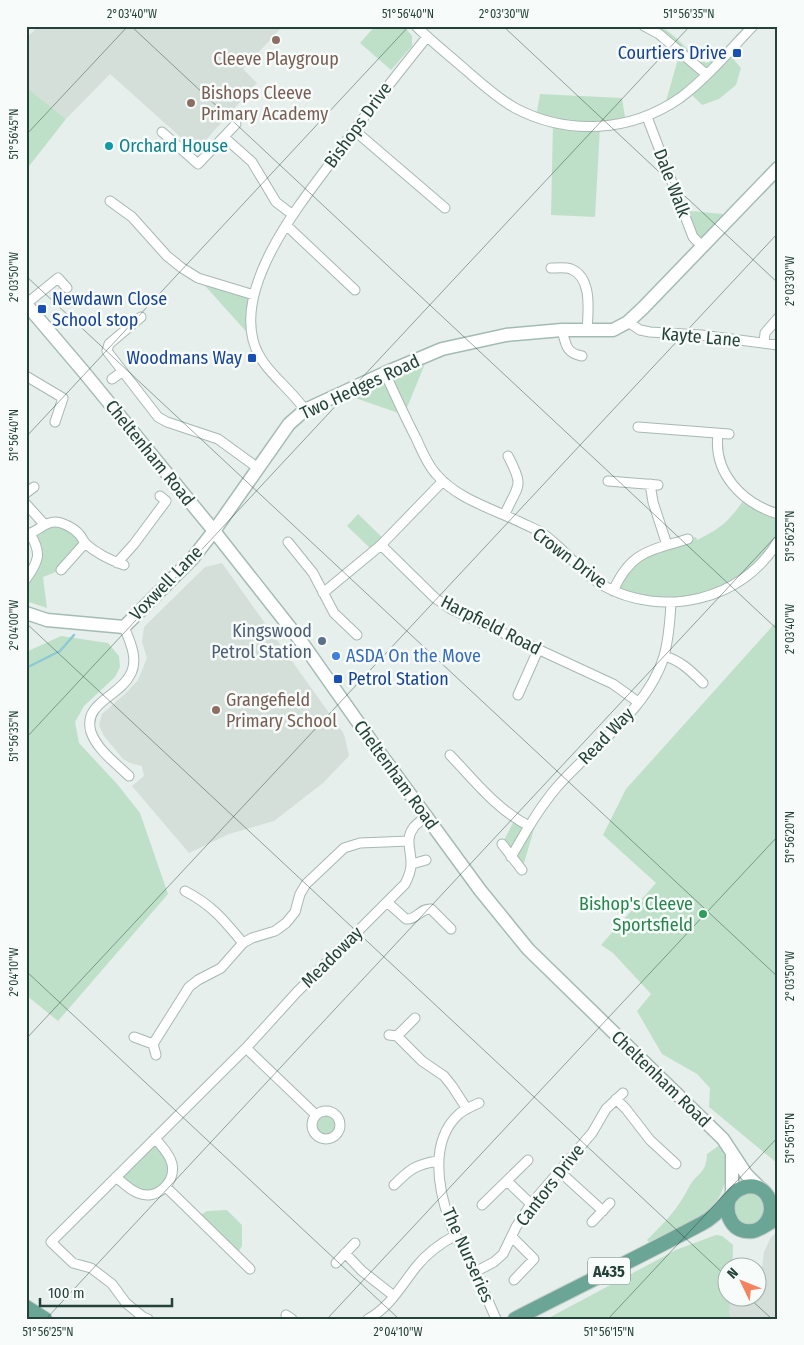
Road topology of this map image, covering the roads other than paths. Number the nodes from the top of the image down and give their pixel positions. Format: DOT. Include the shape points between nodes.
graph roads {
  1 [pos="416,26"];
  2 [pos="644,26"];
  3 [pos="753,26"];
  4 [pos="427,37"];
  5 [pos="706,74"];
  6 [pos="647,117"];
  7 [pos="236,124"];
  8 [pos="354,130"];
  9 [pos="162,132"];
  10 [pos="224,137"];
  11 [pos="778,168"];
  12 [pos="110,201"];
  13 [pos="445,208"];
  14 [pos="293,215"];
  15 [pos="286,225"];
  16 [pos="702,246"];
  17 [pos="551,268"];
  18 [pos="67,288"];
  19 [pos="356,290"];
  20 [pos="254,295"];
  21 [pos="26,304"];
  22 [pos="140,317"];
  23 [pos="778,318"];
  24 [pos="628,322"];
  25 [pos="562,330"];
  26 [pos="587,331"];
  27 [pos="764,343"];
  28 [pos="778,345"];
  29 [pos="582,356"];
  30 [pos="122,372"];
  31 [pos="386,373"];
  32 [pos="27,377"];
  33 [pos="112,380"];
  34 [pos="305,410"];
  35 [pos="55,422"];
  36 [pos="638,427"];
  37 [pos="718,434"];
  38 [pos="729,434"];
  39 [pos="508,456"];
  40 [pos="258,468"];
  41 [pos="443,481"];
  42 [pos="608,481"];
  43 [pos="34,487"];
  44 [pos="26,493"];
  45 [pos="160,496"];
  46 [pos="26,504"];
  47 [pos="505,514"];
  48 [pos="778,514"];
  49 [pos="44,524"];
  50 [pos="214,531"];
  51 [pos="28,534"];
  52 [pos="688,539"];
  53 [pos="778,541"];
  54 [pos="288,542"];
  55 [pos="85,543"];
  56 [pos="381,544"];
  57 [pos="667,545"];
  58 [pos="60,570"];
  59 [pos="26,579"];
  60 [pos="613,590"];
  61 [pos="323,593"];
  62 [pos="671,603"];
  63 [pos="26,613"];
  64 [pos="124,627"];
  65 [pos="357,635"];
  66 [pos="538,650"];
  67 [pos="664,656"];
  68 [pos="703,683"];
  69 [pos="518,695"];
  70 [pos="638,702"];
  71 [pos="450,755"];
  72 [pos="129,776"];
  73 [pos="426,816"];
  74 [pos="529,826"];
  75 [pos="409,841"];
  76 [pos="502,844"];
  77 [pos="511,857"];
  78 [pos="426,860"];
  79 [pos="412,864"];
  80 [pos="522,870"];
  81 [pos="185,891"];
  82 [pos="388,902"];
  83 [pos="451,928"];
  84 [pos="243,943"];
  85 [pos="415,1018"];
  86 [pos="134,1037"];
  87 [pos="152,1044"];
  88 [pos="246,1048"];
  89 [pos="156,1055"];
  90 [pos="479,1103"];
  91 [pos="467,1109"];
  92 [pos="316,1115"];
  93 [pos="155,1138"];
  94 [pos="732,1153"];
  95 [pos="528,1160"];
  96 [pos="438,1161"];
  97 [pos="676,1164"];
  98 [pos="559,1171"];
  99 [pos="116,1177"];
  100 [pos="508,1181"];
  101 [pos="166,1186"];
  102 [pos="394,1186"];
  103 [pos="762,1191"];
  104 [pos="730,1197"];
  105 [pos="778,1197"];
  106 [pos="610,1203"];
  107 [pos="531,1204"];
  108 [pos="482,1205"];
  109 [pos="602,1211"];
  110 [pos="778,1219"];
  111 [pos="592,1222"];
  112 [pos="703,1223"];
  113 [pos="735,1226"];
  114 [pos="764,1226"];
  115 [pos="456,1236"];
  116 [pos="512,1237"];
  117 [pos="355,1243"];
  118 [pos="345,1253"];
  119 [pos="336,1263"];
  120 [pos="250,1269"];
  121 [pos="475,1272"];
  122 [pos="514,1280"];
  123 [pos="394,1296"];
  124 [pos="26,1307"];
  125 [pos="145,1318"];
  126 [pos="45,1319"];
  127 [pos="368,1319"];
  128 [pos="496,1319"];
  129 [pos="515,1319"];
  1 -- 4 [label="street"];
  2 -- 5 [label="street" via="659,34"];
  3 -- 5 [label="street"];
  4 -- 6 [label="street" via="495,94 536,117 587,127"];
  4 -- 8 [label="street, Bishops Drive"];
  5 -- 6 [label="street" via="681,96"];
  6 -- 16 [label="street, Dale Walk" via="693,237"];
  7 -- 10 [label="street"];
  8 -- 13 [label="street"];
  8 -- 14 [label="street, Bishops Drive"];
  9 -- 10 [label="street" via="198,164"];
  10 -- 14 [label="street" via="257,169 276,202"];
  11 -- 16 [label="street, Two Hedges Road"];
  12 -- 20 [label="street" via="132,217 182,268 198,278"];
  14 -- 15 [label="street, Bishops Drive"];
  15 -- 19 [label="street"];
  15 -- 20 [label="street, Bishops Drive" via="272,248"];
  16 -- 24 [label="street, Two Hedges Road"];
  17 -- 26 [label="street" via="572,270 583,279 588,309"];
  18 -- 21 [label="street" via="58,278"];
  20 -- 34 [label="street, Bishops Drive" via="252,338 255,347 263,362"];
  21 -- 50 [label="street, Cheltenham Road"];
  22 -- 30 [label="street" via="108,346 108,353"];
  23 -- 27 [label="street" via="765,333"];
  24 -- 26 [label="street, Two Hedges Road" via="613,330"];
  24 -- 27 [label="street, Kayte Lane" via="650,332"];
  25 -- 26 [label="street, Two Hedges Road"];
  25 -- 29 [label="street" via="566,346 573,354"];
  25 -- 31 [label="street, Two Hedges Road" via="506,335 442,349"];
  27 -- 28 [label="street, Kayte Lane"];
  30 -- 33 [label="street"];
  30 -- 40 [label="street" via="158,418 218,439"];
  31 -- 34 [label="street, Two Hedges Road"];
  31 -- 41 [label="street, Crown Drive" via="426,459"];
  32 -- 35 [label="street" via="63,398"];
  34 -- 40 [label="street, Two Hedges Road" via="289,424"];
  36 -- 37 [label="street"];
  37 -- 38 [label="street"];
  37 -- 48 [label="street" via="718,455 729,480 750,501"];
  39 -- 47 [label="street" via="517,473 518,485"];
  40 -- 50 [label="street, Two Hedges Road"];
  41 -- 47 [label="street, Crown Drive" via="463,495"];
  41 -- 56 [label="street"];
  42 -- 57 [label="street" via="654,485 653,502"];
  43 -- 44 [label="street"];
  45 -- 55 [label="street" via="166,501 120,564"];
  46 -- 49 [label="street"];
  47 -- 60 [label="street, Crown Drive" via="542,532 583,572"];
  49 -- 51 [label="street"];
  49 -- 55 [label="street" via="55,522 68,526"];
  50 -- 64 [label="street, Voxwell Lane" via="192,559"];
  50 -- 73 [label="street, Cheltenham Road" via="303,644"];
  51 -- 59 [label="street" via="38,553"];
  52 -- 57 [label="street"];
  53 -- 62 [label="street, Crown Drive" via="763,561 733,585 705,598"];
  54 -- 61 [label="street" via="313,574"];
  55 -- 58 [label="street"];
  56 -- 61 [label="street"];
  56 -- 66 [label="street, Harpfield Road" via="443,604"];
  57 -- 60 [label="street" via="633,560"];
  60 -- 62 [label="street, Crown Drive" via="635,598"];
  61 -- 65 [label="street" via="334,613"];
  62 -- 67 [label="street, Read Way"];
  63 -- 64 [label="street, Voxwell Lane" via="47,620"];
  64 -- 72 [label="street" via="132,647 130,675 96,706 90,724 97,742"];
  66 -- 69 [label="street"];
  66 -- 70 [label="street, Harpfield Road" via="613,684"];
  67 -- 68 [label="street" via="686,666"];
  67 -- 70 [label="street, Read Way" via="652,683"];
  70 -- 74 [label="street, Read Way" via="556,788"];
  71 -- 74 [label="street" via="498,805"];
  73 -- 75 [label="street" via="414,826"];
  73 -- 94 [label="street, Cheltenham Road" via="528,949 718,1134"];
  74 -- 77 [label="street, Read Way"];
  75 -- 79 [label="street"];
  75 -- 84 [label="street" via="360,843 344,848 306,884 295,912 286,923 275,931"];
  76 -- 77 [label="street"];
  77 -- 80 [label="street"];
  78 -- 79 [label="street"];
  79 -- 82 [label="street, Meadoway" via="405,884"];
  81 -- 84 [label="street" via="204,901"];
  82 -- 83 [label="street" via="406,919 431,909"];
  82 -- 88 [label="street, Meadoway"];
  84 -- 87 [label="street" via="221,968 189,987"];
  85 -- 91 [label="street" via="393,1036 444,1076"];
  86 -- 87 [label="street"];
  87 -- 89 [label="street"];
  88 -- 92 [label="street"];
  88 -- 93 [label="street, Meadoway"];
  90 -- 91 [label="street, The Nurseries"];
  91 -- 96 [label="street, The Nurseries" via="458,1115 447,1132"];
  93 -- 99 [label="street, Meadoway"];
  93 -- 101 [label="street" via="172,1162 172,1176"];
  94 -- 103 [label="street, Cheltenham Road"];
  94 -- 104 [label="street"];
  95 -- 100 [label="street"];
  96 -- 102 [label="street" via="411,1169"];
  96 -- 115 [label="street, The Nurseries" via="443,1200"];
  97 -- 98 [label="street, Cantors Drive" via="650,1140 619,1096"];
  98 -- 107 [label="street, Cantors Drive"];
  98 -- 109 [label="street"];
  99 -- 101 [label="street" via="140,1194 153,1194"];
  99 -- 125 [label="street, Meadoway" via="51,1242 73,1263 91,1268 112,1284 126,1303"];
  100 -- 107 [label="street"];
  100 -- 108 [label="street"];
  101 -- 120 [label="street"];
  103 -- 104 [label="main road" via="744,1187"];
  103 -- 105 [label="main road"];
  103 -- 114 [label="main road" via="771,1205 769,1220"];
  104 -- 112 [label="main road, A435"];
  104 -- 113 [label="main road" via="727,1213"];
  106 -- 109 [label="street"];
  107 -- 116 [label="street, Cantors Drive"];
  109 -- 111 [label="street"];
  110 -- 114 [label="main road"];
  112 -- 113 [label="main road"];
  112 -- 129 [label="main road, A435"];
  113 -- 114 [label="main road" via="751,1231"];
  115 -- 121 [label="street, The Nurseries"];
  115 -- 123 [label="street" via="422,1259"];
  116 -- 121 [label="street, Cantors Drive" via="499,1259"];
  116 -- 122 [label="street" via="534,1259"];
  117 -- 118 [label="street"];
  118 -- 119 [label="street"];
  118 -- 123 [label="street"];
  121 -- 128 [label="street, The Nurseries"];
  123 -- 127 [label="street" via="383,1310"];
  124 -- 126 [label="main road"];
}
